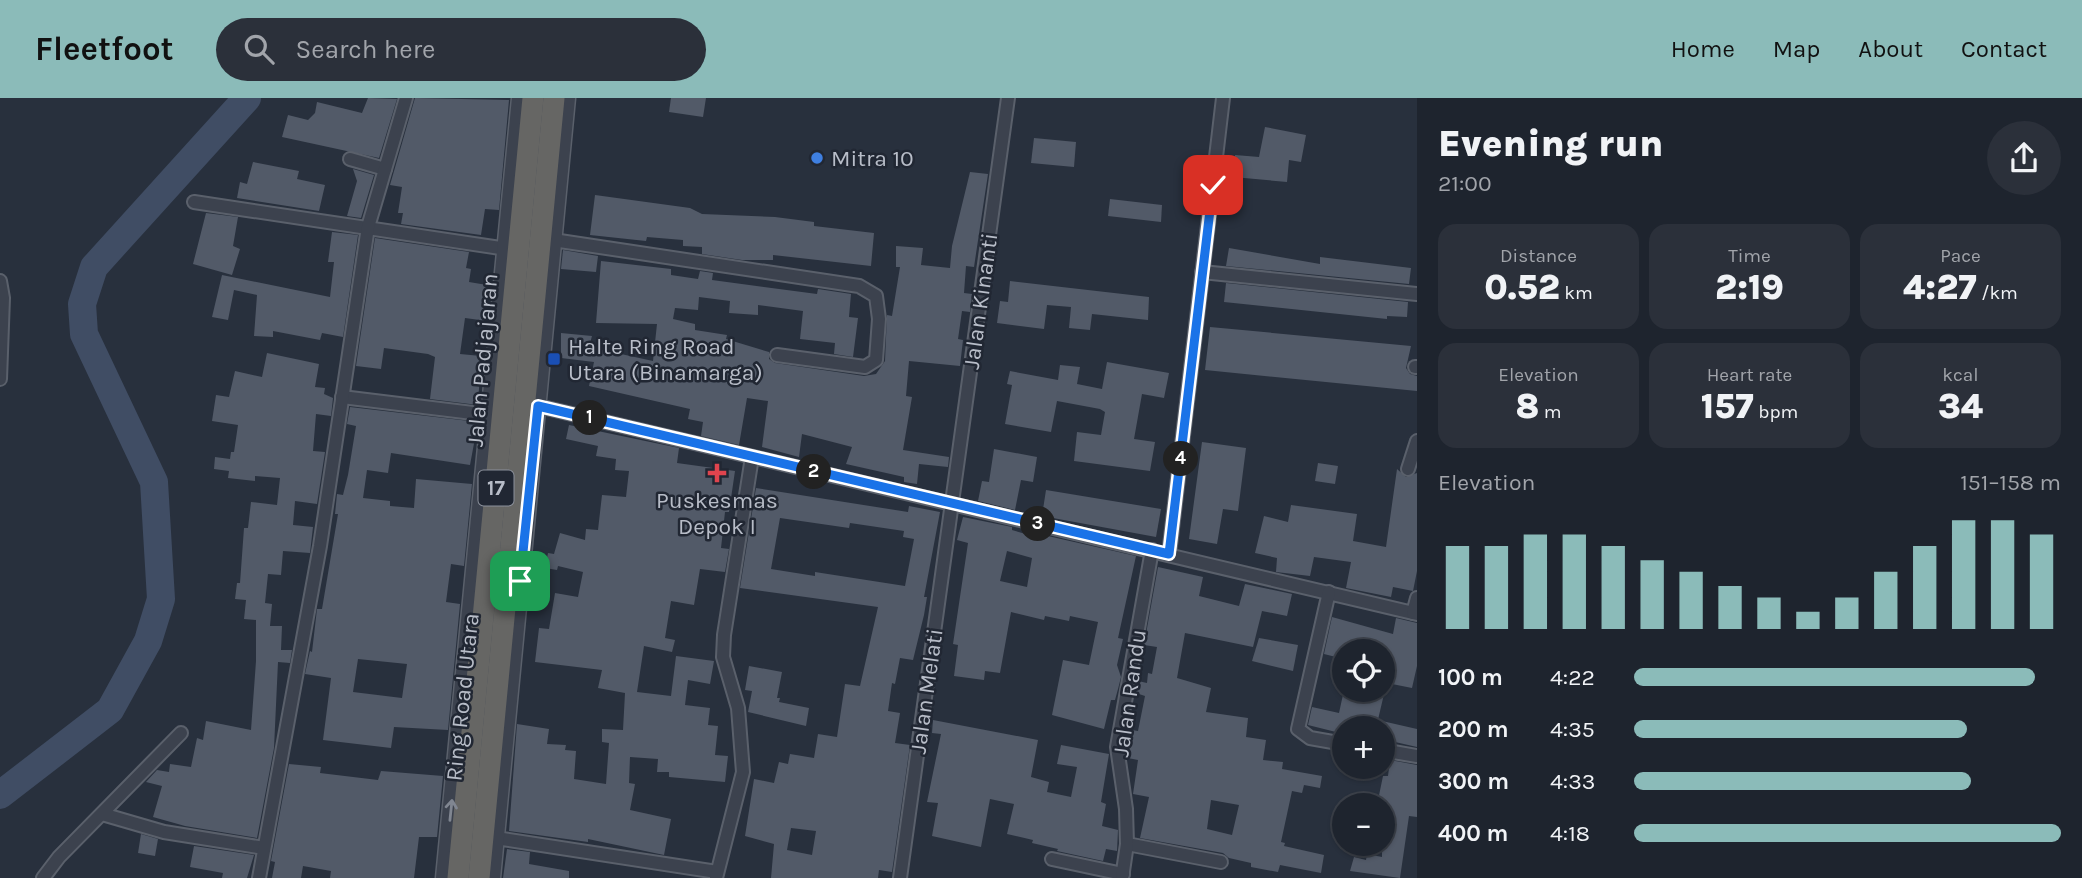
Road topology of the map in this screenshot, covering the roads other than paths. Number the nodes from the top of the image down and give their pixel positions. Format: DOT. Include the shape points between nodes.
graph roads {
  1 [pos="406,98"];
  2 [pos="520,98"];
  3 [pos="533,98"];
  4 [pos="554,98"];
  5 [pos="567,98"];
  6 [pos="1008,98"];
  7 [pos="1223,98"];
  8 [pos="350,159"];
  9 [pos="385,169"];
  10 [pos="194,202"];
  11 [pos="368,227"];
  12 [pos="553,240"];
  13 [pos="507,248"];
  14 [pos="1202,272"];
  15 [pos="0,281"];
  16 [pos="1417,293"];
  17 [pos="777,355"];
  18 [pos="0,379"];
  19 [pos="342,397"];
  20 [pos="538,406"];
  21 [pos="489,415"];
  22 [pos="1417,441"];
  23 [pos="752,457"];
  24 [pos="1408,469"];
  25 [pos="523,490"];
  26 [pos="952,504"];
  27 [pos="1152,550"];
  28 [pos="1169,554"];
  29 [pos="482,560"];
  30 [pos="1329,592"];
  31 [pos="1417,598"];
  32 [pos="1415,614"];
  33 [pos="181,733"];
  34 [pos="1332,742"];
  35 [pos="1395,753"];
  36 [pos="1417,757"];
  37 [pos="102,814"];
  38 [pos="496,838"];
  39 [pos="1127,844"];
  40 [pos="264,848"];
  41 [pos="1052,859"];
  42 [pos="1221,862"];
  43 [pos="716,875"];
  44 [pos="1122,876"];
  45 [pos="43,878"];
  46 [pos="259,878"];
  47 [pos="444,878"];
  48 [pos="458,878"];
  49 [pos="480,878"];
  50 [pos="492,878"];
  51 [pos="900,878"];
  1 -- 9 [label="street"];
  2 -- 13 [label="street, Ring Road Utara"];
  3 -- 29 [label="highway, Jalan Padjajaran / 17"];
  4 -- 25 [label="highway, Jalan Padjajaran / 17"];
  5 -- 12 [label="street, Ring Road Utara"];
  6 -- 26 [label="street, Jalan Kinanti"];
  7 -- 14 [label="street"];
  8 -- 9 [label="street"];
  9 -- 11 [label="street"];
  10 -- 11 [label="street"];
  11 -- 13 [label="street"];
  11 -- 19 [label="street"];
  12 -- 17 [label="street" via="859,286 876,296 879,319 872,365"];
  12 -- 20 [label="street, Ring Road Utara"];
  13 -- 21 [label="street, Ring Road Utara"];
  14 -- 16 [label="street"];
  14 -- 28 [label="street"];
  15 -- 18 [label="street"];
  19 -- 21 [label="street"];
  19 -- 40 [label="street" via="320,546"];
  20 -- 23 [label="street"];
  20 -- 25 [label="street, Ring Road Utara"];
  21 -- 29 [label="street, Ring Road Utara"];
  22 -- 24 [label="street"];
  23 -- 26 [label="street"];
  23 -- 43 [label="street" via="723,646 738,708 743,772"];
  25 -- 38 [label="street, Ring Road Utara"];
  25 -- 49 [label="highway, Jalan Padjajaran / 17"];
  26 -- 27 [label="street"];
  26 -- 51 [label="street, Jalan Melati"];
  27 -- 28 [label="street"];
  27 -- 39 [label="street, Jalan Randu" via="1117,747"];
  28 -- 30 [label="street"];
  47 -- 29 [label="street, Ring Road Utara, one-way"];
  29 -- 48 [label="highway, Jalan Padjajaran / 17"];
  30 -- 32 [label="street"];
  30 -- 34 [label="street" via="1298,729 1310,738"];
  31 -- 32 [label="street"];
  33 -- 37 [label="street"];
  35 -- 36 [label="street"];
  37 -- 40 [label="street" via="164,832"];
  37 -- 45 [label="street"];
  38 -- 43 [label="street"];
  38 -- 50 [label="street, Ring Road Utara"];
  39 -- 42 [label="street"];
  39 -- 44 [label="street, Jalan Randu"];
  40 -- 46 [label="street"];
  41 -- 44 [label="street"];
}
